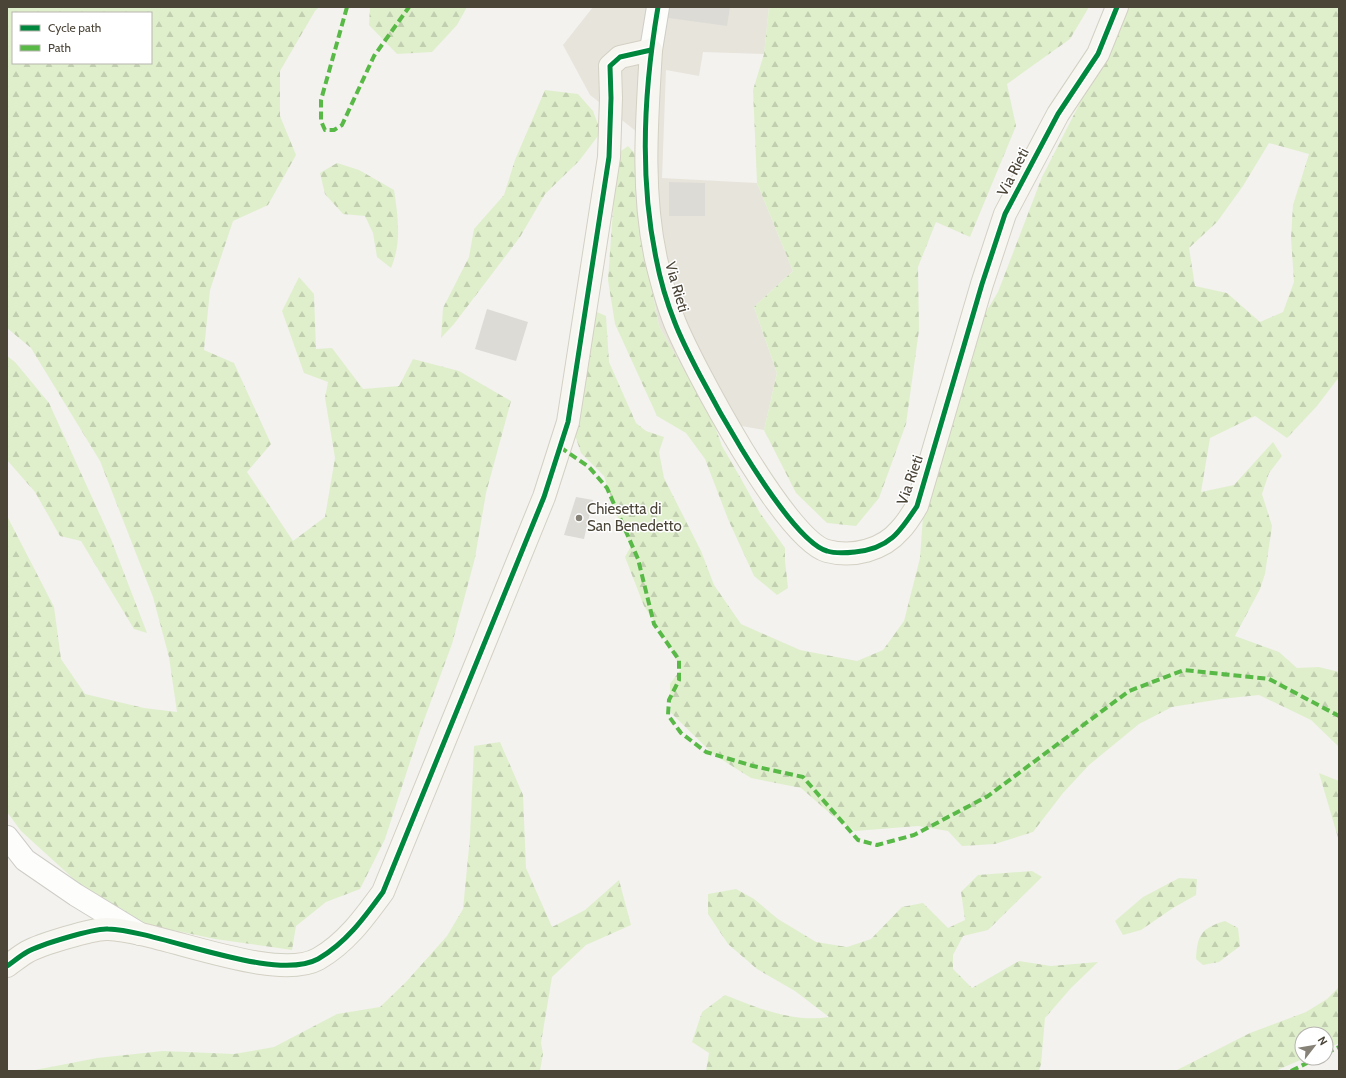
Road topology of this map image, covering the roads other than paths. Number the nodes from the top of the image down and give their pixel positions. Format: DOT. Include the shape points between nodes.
graph roads {
  1 [pos="658,7"];
  2 [pos="1117,7"];
  3 [pos="650,50"];
  4 [pos="7,837"];
  5 [pos="143,935"];
  6 [pos="7,966"];
  1 -- 3 [label="street"];
  2 -- 3 [label="street, Via Rieti" via="1098,54 1058,114 1005,214 917,506 900,530 882,546 844,554 826,551 802,535 769,491 734,438 704,384 675,323 656,259 648,202 645,146"];
  3 -- 5 [label="street" via="620,57 610,66 609,157 568,422 544,497 383,892 358,926 335,947 317,960 295,966 263,964"];
  4 -- 5 [label="street" via="25,860 76,895"];
  5 -- 6 [label="street" via="107,929 68,938 28,952"];
}
